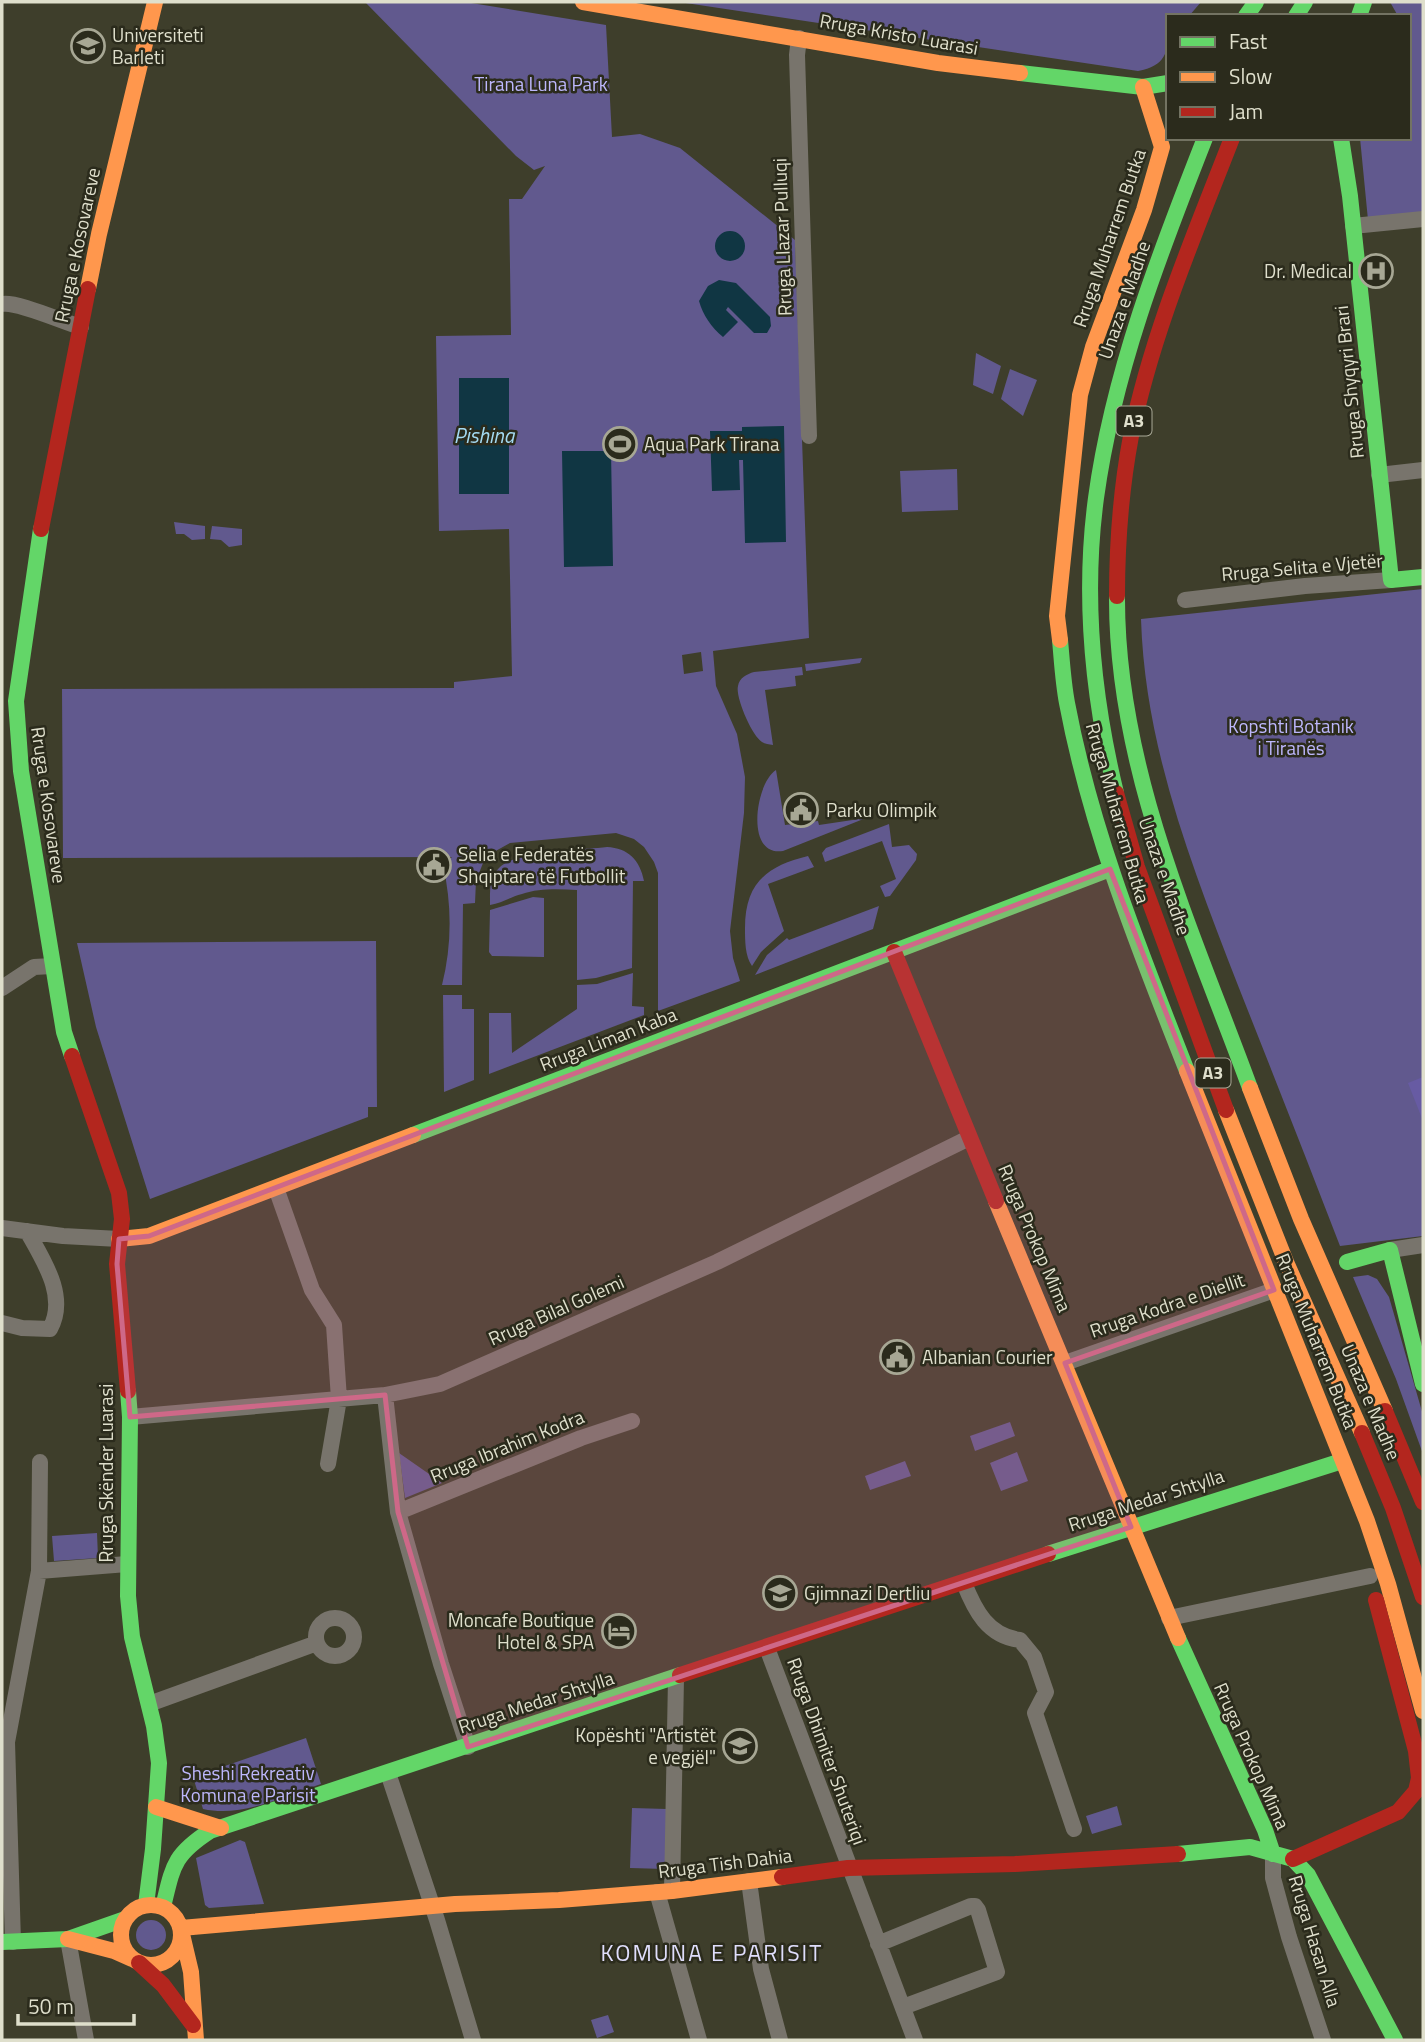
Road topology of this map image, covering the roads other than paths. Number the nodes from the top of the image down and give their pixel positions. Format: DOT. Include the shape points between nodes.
graph roads {
  1 [pos="155,2"];
  2 [pos="583,2"];
  3 [pos="799,38"];
  4 [pos="1166,83"];
  5 [pos="1143,87"];
  6 [pos="1204,140"];
  7 [pos="1232,140"];
  8 [pos="1341,140"];
  9 [pos="1168,185"];
  10 [pos="1423,219"];
  11 [pos="1353,226"];
  12 [pos="2,304"];
  13 [pos="81,327"];
  14 [pos="1104,366"];
  15 [pos="1094,419"];
  16 [pos="809,436"];
  17 [pos="1423,470"];
  18 [pos="1380,475"];
  19 [pos="1137,514"];
  20 [pos="1423,577"];
  21 [pos="1391,580"];
  22 [pos="1185,600"];
  23 [pos="1100,694"];
  24 [pos="1125,696"];
  25 [pos="9,700"];
  26 [pos="1110,869"];
  27 [pos="894,952"];
  28 [pos="52,966"];
  29 [pos="2,988"];
  30 [pos="969,1138"];
  31 [pos="276,1188"];
  32 [pos="2,1228"];
  33 [pos="27,1231"];
  34 [pos="120,1239"];
  35 [pos="1423,1245"];
  36 [pos="1390,1250"];
  37 [pos="1347,1262"];
  38 [pos="1279,1289"];
  39 [pos="2,1323"];
  40 [pos="1065,1363"];
  41 [pos="1423,1384"];
  42 [pos="385,1395"];
  43 [pos="339,1399"];
  44 [pos="130,1417"];
  45 [pos="632,1421"];
  46 [pos="1342,1461"];
  47 [pos="40,1462"];
  48 [pos="328,1464"];
  49 [pos="1350,1484"];
  50 [pos="1423,1502"];
  51 [pos="398,1512"];
  52 [pos="1131,1527"];
  53 [pos="127,1564"];
  54 [pos="39,1571"];
  55 [pos="1370,1576"];
  56 [pos="964,1583"];
  57 [pos="1423,1597"];
  58 [pos="1169,1618"];
  59 [pos="317,1643"];
  60 [pos="766,1648"];
  61 [pos="676,1678"];
  62 [pos="2,1680"];
  63 [pos="17,1688"];
  64 [pos="149,1704"];
  65 [pos="1423,1711"];
  66 [pos="468,1746"];
  67 [pos="388,1773"];
  68 [pos="156,1807"];
  69 [pos="220,1828"];
  70 [pos="1074,1829"];
  71 [pos="1273,1854"];
  72 [pos="1293,1859"];
  73 [pos="848,1868"];
  74 [pos="750,1881"];
  75 [pos="665,1892"];
  76 [pos="146,1905"];
  77 [pos="432,1906"];
  78 [pos="163,1907"];
  79 [pos="125,1919"];
  80 [pos="181,1931"];
  81 [pos="68,1939"];
  82 [pos="7,1942"];
  83 [pos="878,1944"];
  84 [pos="135,1961"];
  85 [pos="903,2007"];
  86 [pos="194,2033"];
  87 [pos="86,2040"];
  88 [pos="473,2040"];
  89 [pos="699,2040"];
  90 [pos="780,2040"];
  91 [pos="915,2040"];
  92 [pos="1323,2040"];
  93 [pos="1395,2040"];
  1 -- 13 [label="main road, Rruga e Kosovareve"];
  2 -- 3 [label="main road, Rruga Kristo Luarasi"];
  3 -- 5 [label="main road, Rruga Kristo Luarasi" via="986,70"];
  3 -- 16 [label="street, Rruga Llazar Pulluqi"];
  4 -- 5 [label="main road, Rruga Kristo Luarasi"];
  5 -- 26 [label="main road, Rruga Muharrem Butka" via="1162,147 1080,395 1057,615 1070,723"];
  6 -- 23 [label="main road, Unaza e Madhe / A3" via="1131,338 1107,432 1093,554"];
  7 -- 24 [label="main road, Unaza e Madhe / A3" via="1166,311 1134,419 1118,566"];
  8 -- 11 [label="main road, Rruga Shyqyri Brari"];
  9 -- 14 [label="main road"];
  10 -- 11 [label="street"];
  11 -- 18 [label="main road, Rruga Shyqyri Brari"];
  12 -- 13 [label="street" via="23,306"];
  13 -- 25 [label="main road, Rruga e Kosovareve"];
  15 -- 23 [label="main road" via="1087,480 1085,601 1088,675"];
  17 -- 18 [label="street"];
  18 -- 21 [label="main road, Rruga Shyqyri Brari"];
  19 -- 24 [label="main road" via="1130,582 1132,680"];
  20 -- 21 [label="main road, Rruga Selita e Vjetër"];
  21 -- 22 [label="street, Rruga Selita e Vjetër"];
  23 -- 57 [label="main road, Unaza e Madhe / A3" via="1122,815 1144,886 1250,1173 1388,1495"];
  24 -- 50 [label="main road, Unaza e Madhe / A3" via="1163,851 1245,1074 1312,1247"];
  25 -- 28 [label="main road, Rruga e Kosovareve"];
  26 -- 27 [label="main road, Rruga Liman Kaba"];
  26 -- 38 [label="main road, Rruga Muharrem Butka"];
  27 -- 30 [label="main road, Rruga Prokop Mima"];
  27 -- 31 [label="main road, Rruga Liman Kaba"];
  28 -- 29 [label="street" via="34,967"];
  28 -- 34 [label="main road, Rruga e Kosovareve" via="72,1061 119,1193"];
  30 -- 40 [label="main road, Rruga Prokop Mima"];
  30 -- 42 [label="street, Rruga Bilal Golemi" via="718,1262 539,1341 440,1384"];
  31 -- 34 [label="main road, Rruga Liman Kaba" via="149,1236"];
  31 -- 43 [label="street" via="312,1290 334,1325"];
  32 -- 33 [label="street"];
  33 -- 34 [label="street"];
  33 -- 39 [label="street" via="53,1277 55,1318 50,1329"];
  34 -- 44 [label="main road, Rruga Skënder Luarasi" via="117,1264"];
  35 -- 36 [label="street"];
  36 -- 37 [label="main road"];
  36 -- 41 [label="main road"];
  38 -- 40 [label="street, Rruga Kodra e Diellit"];
  38 -- 46 [label="main road, Rruga Muharrem Butka"];
  40 -- 52 [label="main road, Rruga Prokop Mima"];
  42 -- 43 [label="street, Rruga Bilal Golemi"];
  42 -- 51 [label="street"];
  43 -- 44 [label="street, Rruga Bilal Golemi"];
  43 -- 48 [label="street"];
  44 -- 53 [label="main road, Rruga Skënder Luarasi"];
  45 -- 51 [label="street, Rruga Ibrahim Kodra"];
  46 -- 49 [label="main road, Rruga Muharrem Butka"];
  46 -- 52 [label="main road, Rruga Medar Shtylla"];
  47 -- 54 [label="street"];
  49 -- 55 [label="main road"];
  49 -- 65 [label="main road" via="1384,1571"];
  51 -- 66 [label="street"];
  52 -- 56 [label="main road, Rruga Medar Shtylla"];
  52 -- 58 [label="main road, Rruga Prokop Mima"];
  53 -- 54 [label="street"];
  53 -- 64 [label="main road, Rruga Skënder Luarasi" via="132,1637"];
  54 -- 63 [label="street"];
  55 -- 58 [label="street"];
  55 -- 72 [label="main road" via="1416,1751 1416,1791 1398,1812"];
  56 -- 60 [label="main road, Rruga Medar Shtylla"];
  56 -- 70 [label="street" via="972,1604 991,1629 1006,1639 1020,1640 1034,1657 1046,1692 1035,1713"];
  58 -- 71 [label="main road, Rruga Prokop Mima"];
  59 -- 64 [label="street"];
  60 -- 61 [label="main road, Rruga Medar Shtylla"];
  60 -- 73 [label="street, Rruga Dhimiter Shuteriqi"];
  61 -- 66 [label="main road, Rruga Medar Shtylla"];
  61 -- 75 [label="street"];
  62 -- 63 [label="street"];
  63 -- 82 [label="street" via="7,1742"];
  64 -- 68 [label="main road, Rruga Skënder Luarasi" via="159,1754"];
  66 -- 67 [label="main road, Rruga Medar Shtylla"];
  67 -- 69 [label="main road, Rruga Medar Shtylla"];
  67 -- 77 [label="street"];
  68 -- 69 [label="main road"];
  68 -- 76 [label="main road, Rruga Skënder Luarasi"];
  69 -- 78 [label="main road, Rruga Medar Shtylla" via="180,1852"];
  71 -- 72 [label="main road, Rruga Prokop Mima"];
  71 -- 73 [label="main road, Rruga Tish Dahia" via="1250,1847 1032,1863"];
  71 -- 92 [label="street, Rruga Hasan Alla" via="1273,1878"];
  72 -- 93 [label="main road" via="1308,1875"];
  73 -- 74 [label="main road, Rruga Tish Dahia"];
  73 -- 83 [label="street, Rruga Dhimiter Shuteriqi"];
  74 -- 75 [label="main road, Rruga Tish Dahia"];
  74 -- 90 [label="street" via="761,1969"];
  75 -- 77 [label="main road, Rruga Tish Dahia"];
  75 -- 89 [label="street"];
  76 -- 78 [label="main road"];
  76 -- 79 [label="main road"];
  77 -- 80 [label="main road, Rruga Tish Dahia"];
  77 -- 88 [label="street"];
  78 -- 80 [label="main road" via="176,1918"];
  79 -- 81 [label="main road"];
  79 -- 84 [label="main road" via="122,1944"];
  80 -- 84 [label="main road" via="181,1943 172,1958 156,1965"];
  80 -- 86 [label="main road" via="191,1972"];
  81 -- 82 [label="main road"];
  81 -- 84 [label="main road"];
  81 -- 87 [label="street"];
  83 -- 85 [label="street, Rruga Dhimiter Shuteriqi"];
  83 -- 85 [label="street" via="971,1906 978,1910 997,1972"];
  84 -- 86 [label="main road" via="171,1994"];
  85 -- 91 [label="street, Rruga Dhimiter Shuteriqi"];
}
